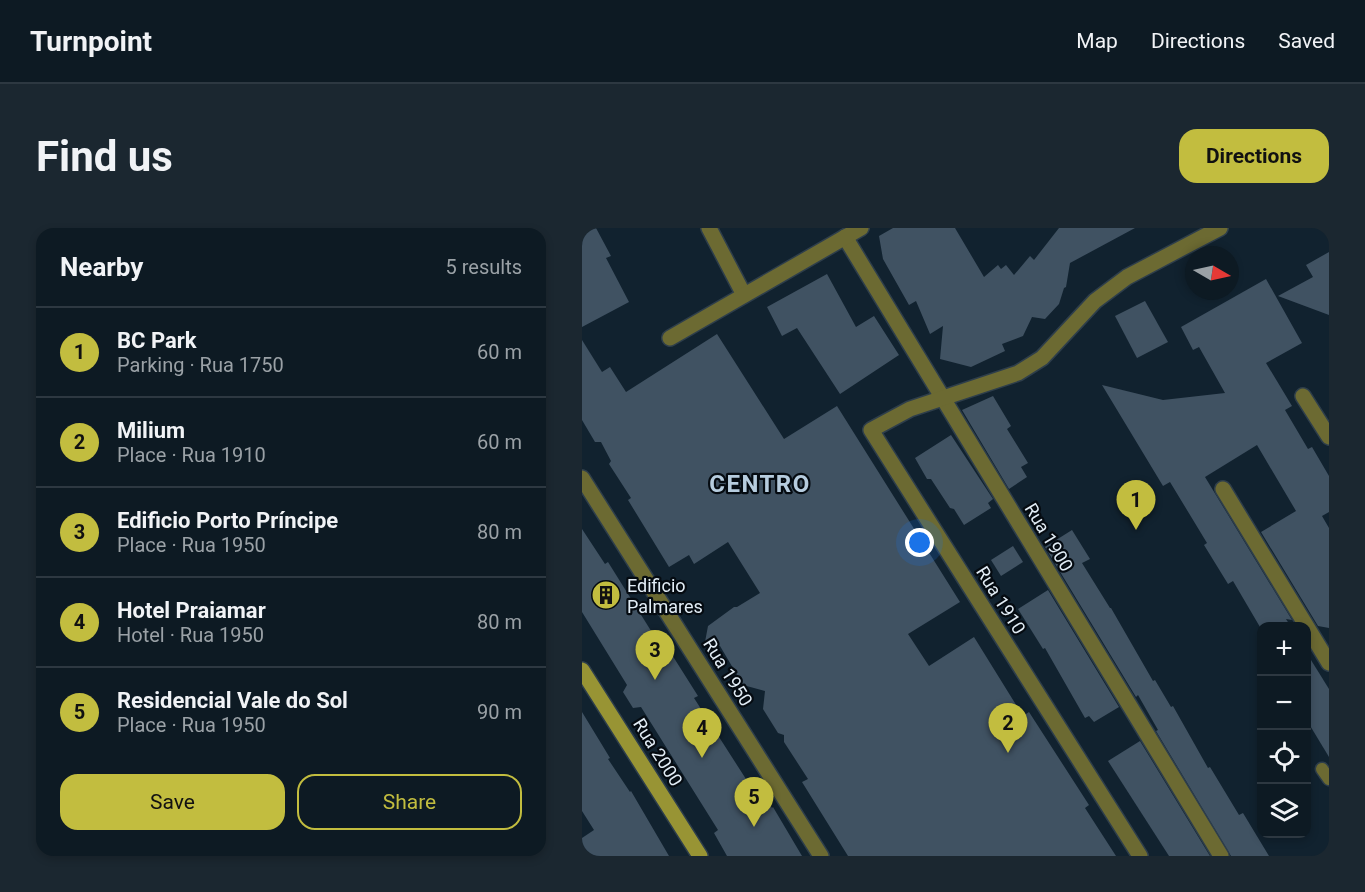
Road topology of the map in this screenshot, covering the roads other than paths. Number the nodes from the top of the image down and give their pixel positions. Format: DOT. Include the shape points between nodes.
graph roads {
  1 [pos="710,228"];
  2 [pos="861,228"];
  3 [pos="1220,228"];
  4 [pos="845,237"];
  5 [pos="744,295"];
  6 [pos="670,338"];
  7 [pos="1303,396"];
  8 [pos="941,398"];
  9 [pos="1329,437"];
  10 [pos="582,477"];
  11 [pos="1222,489"];
  12 [pos="1329,663"];
  13 [pos="582,670"];
  14 [pos="700,856"];
  15 [pos="822,856"];
  16 [pos="1140,856"];
  17 [pos="1221,856"];
  1 -- 5 [label="street"];
  2 -- 4 [label="street"];
  3 -- 8 [label="street" via="1127,277 1095,301 1042,358 1018,373"];
  4 -- 5 [label="street"];
  4 -- 8 [label="street, Rua 1900"];
  5 -- 6 [label="street"];
  7 -- 9 [label="street"];
  8 -- 16 [label="street, Rua 1910" via="871,430"];
  8 -- 17 [label="street, Rua 1900"];
  10 -- 15 [label="street, Rua 1950"];
  11 -- 12 [label="street"];
  13 -- 14 [label="main road, Rua 2000"];
}
